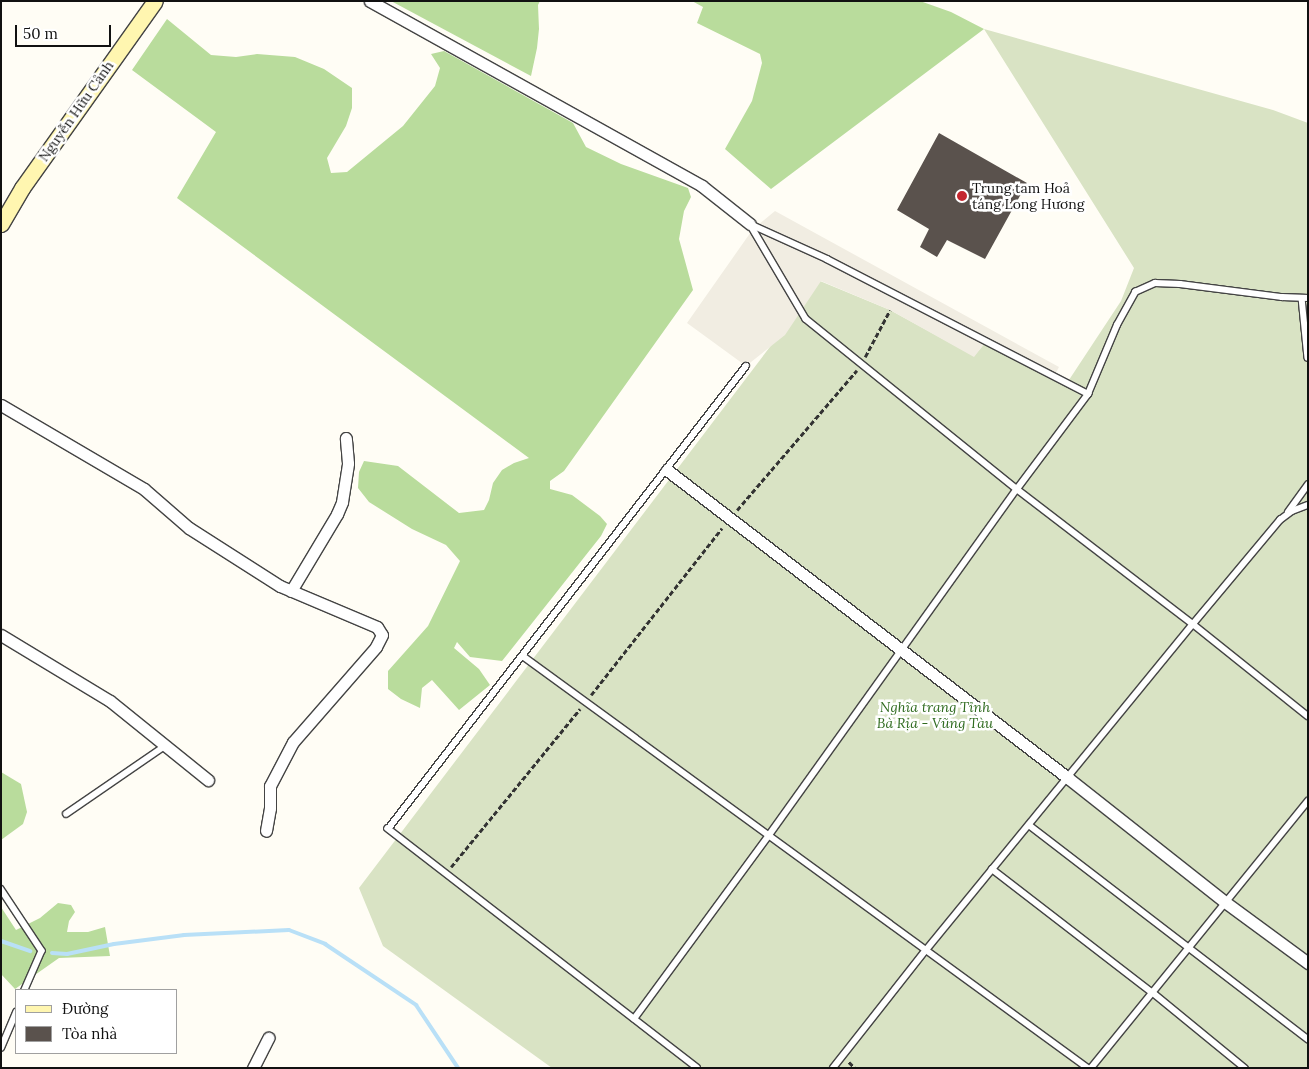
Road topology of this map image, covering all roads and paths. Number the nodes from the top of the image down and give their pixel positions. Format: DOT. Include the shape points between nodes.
graph roads {
  1 [pos="155,1"];
  2 [pos="370,1"];
  3 [pos="2,219"];
  4 [pos="750,224"];
  5 [pos="1305,298"];
  6 [pos="890,310"];
  7 [pos="1308,358"];
  8 [pos="862,364"];
  9 [pos="746,366"];
  10 [pos="1088,394"];
  11 [pos="1,405"];
  12 [pos="346,438"];
  13 [pos="667,470"];
  14 [pos="1308,484"];
  15 [pos="1017,488"];
  16 [pos="1308,504"];
  17 [pos="1286,516"];
  18 [pos="730,518"];
  19 [pos="291,591"];
  20 [pos="1192,624"];
  21 [pos="1,635"];
  22 [pos="902,650"];
  23 [pos="523,656"];
  24 [pos="586,702"];
  25 [pos="1308,716"];
  26 [pos="165,746"];
  27 [pos="1068,778"];
  28 [pos="208,780"];
  29 [pos="1308,801"];
  30 [pos="66,814"];
  31 [pos="1029,825"];
  32 [pos="266,832"];
  33 [pos="769,835"];
  34 [pos="992,869"];
  35 [pos="446,874"];
  36 [pos="1,889"];
  37 [pos="1225,902"];
  38 [pos="1189,946"];
  39 [pos="926,950"];
  40 [pos="1308,963"];
  41 [pos="25,989"];
  42 [pos="1152,992"];
  43 [pos="15,1014"];
  44 [pos="634,1019"];
  45 [pos="268,1038"];
  46 [pos="1308,1039"];
  47 [pos="1,1048"];
  48 [pos="253,1068"];
  49 [pos="698,1068"];
  50 [pos="833,1068"];
  51 [pos="1089,1068"];
  52 [pos="1245,1068"];
  1 -- 3 [label="main road, Nguyễn Hữu Cảnh"];
  2 -- 4 [label="street" via="702,186"];
  4 -- 8 [label="lane" via="806,318"];
  4 -- 10 [label="lane" via="827,259"];
  5 -- 7 [label="lane"];
  5 -- 10 [label="lane" via="1180,284 1145,286 1135,292 1117,325"];
  6 -- 8 [label="path"];
  8 -- 15 [label="lane"];
  8 -- 18 [label="path"];
  9 -- 13 [label="lane"];
  10 -- 15 [label="lane"];
  11 -- 19 [label="street" via="144,489 190,528"];
  12 -- 19 [label="street" via="348,463 342,502"];
  13 -- 18 [label="street"];
  13 -- 23 [label="lane"];
  14 -- 17 [label="lane"];
  15 -- 20 [label="lane"];
  15 -- 22 [label="lane"];
  16 -- 17 [label="lane"];
  17 -- 20 [label="lane"];
  18 -- 22 [label="street"];
  18 -- 24 [label="path"];
  19 -- 32 [label="street" via="377,627 382,635 376,647 293,742 270,786"];
  20 -- 25 [label="lane"];
  20 -- 27 [label="lane"];
  21 -- 26 [label="street" via="110,701"];
  22 -- 27 [label="street"];
  22 -- 33 [label="lane"];
  23 -- 24 [label="lane"];
  23 -- 35 [label="lane" via="388,830"];
  24 -- 33 [label="lane"];
  24 -- 35 [label="path"];
  26 -- 28 [label="street"];
  26 -- 30 [label="lane"];
  27 -- 31 [label="lane"];
  27 -- 37 [label="street"];
  29 -- 37 [label="lane"];
  31 -- 34 [label="lane"];
  31 -- 38 [label="lane"];
  33 -- 39 [label="lane"];
  33 -- 44 [label="lane"];
  34 -- 39 [label="lane"];
  34 -- 42 [label="lane"];
  35 -- 44 [label="lane"];
  36 -- 41 [label="lane" via="42,951"];
  37 -- 38 [label="lane"];
  37 -- 40 [label="street"];
  38 -- 42 [label="lane"];
  38 -- 46 [label="lane"];
  39 -- 50 [label="lane"];
  39 -- 51 [label="lane"];
  42 -- 51 [label="lane"];
  42 -- 52 [label="lane"];
  43 -- 47 [label="lane"];
  44 -- 49 [label="lane"];
  45 -- 48 [label="street"];
}
